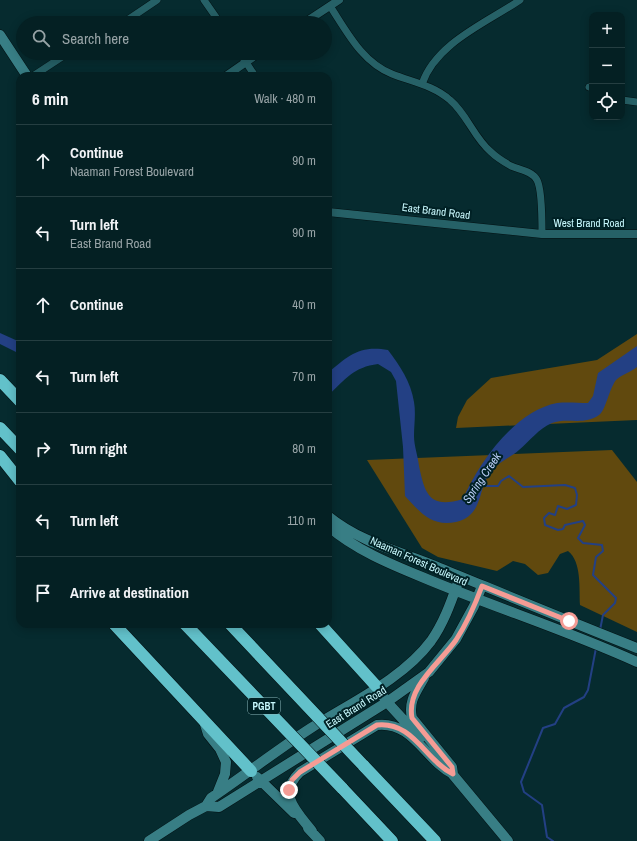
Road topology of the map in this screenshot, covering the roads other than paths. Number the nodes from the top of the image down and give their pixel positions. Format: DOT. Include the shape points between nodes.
graph roads {
  1 [pos="157,0"];
  2 [pos="204,0"];
  3 [pos="339,0"];
  4 [pos="520,0"];
  5 [pos="330,6"];
  6 [pos="133,16"];
  7 [pos="215,16"];
  8 [pos="315,16"];
  9 [pos="0,35"];
  10 [pos="16,59"];
  11 [pos="16,60"];
  12 [pos="58,60"];
  13 [pos="248,60"];
  14 [pos="245,62"];
  15 [pos="24,72"];
  16 [pos="40,72"];
  17 [pos="231,72"];
  18 [pos="252,72"];
  19 [pos="422,84"];
  20 [pos="625,100"];
  21 [pos="637,102"];
  22 [pos="332,212"];
  23 [pos="542,234"];
  24 [pos="637,234"];
  25 [pos="0,379"];
  26 [pos="16,388"];
  27 [pos="16,397"];
  28 [pos="0,428"];
  29 [pos="16,445"];
  30 [pos="0,456"];
  31 [pos="16,476"];
  32 [pos="332,519"];
  33 [pos="332,529"];
  34 [pos="460,577"];
  35 [pos="482,586"];
  36 [pos="455,591"];
  37 [pos="477,600"];
  38 [pos="117,628"];
  39 [pos="189,628"];
  40 [pos="234,628"];
  41 [pos="324,628"];
  42 [pos="637,648"];
  43 [pos="635,661"];
  44 [pos="429,672"];
  45 [pos="377,687"];
  46 [pos="387,702"];
  47 [pos="204,721"];
  48 [pos="251,771"];
  49 [pos="453,774"];
  50 [pos="260,781"];
  51 [pos="217,794"];
  52 [pos="206,806"];
  53 [pos="312,831"];
  54 [pos="149,841"];
  55 [pos="320,841"];
  56 [pos="392,841"];
  57 [pos="435,841"];
  58 [pos="508,841"];
  1 -- 6 [label="street"];
  2 -- 7 [label="street"];
  3 -- 5 [label="street"];
  4 -- 19 [label="street" via="448,46 432,64"];
  5 -- 8 [label="street"];
  5 -- 19 [label="street" via="370,62 390,74"];
  9 -- 10 [label="main road"];
  11 -- 15 [label="main road"];
  12 -- 16 [label="street"];
  13 -- 14 [label="street"];
  14 -- 17 [label="street"];
  14 -- 18 [label="street"];
  19 -- 23 [label="street" via="457,106 490,151 512,166 531,173 537,180 540,188"];
  20 -- 21 [label="street"];
  22 -- 23 [label="street, East Brand Road"];
  23 -- 24 [label="street, West Brand Road"];
  25 -- 26 [label="highway"];
  25 -- 27 [label="highway"];
  28 -- 29 [label="highway"];
  30 -- 31 [label="highway"];
  32 -- 34 [label="main road, Naaman Forest Boulevard" via="371,543"];
  33 -- 36 [label="main road, Naaman Forest Boulevard" via="377,556"];
  34 -- 35 [label="main road, Naaman Forest Boulevard"];
  34 -- 36 [label="main road, East Brand Road"];
  35 -- 37 [label="main road, East Brand Road"];
  35 -- 42 [label="main road, Naaman Forest Boulevard"];
  36 -- 37 [label="main road, Naaman Forest Boulevard"];
  36 -- 45 [label="main road, East Brand Road" via="438,629 426,646 415,659"];
  37 -- 43 [label="main road, Naaman Forest Boulevard"];
  37 -- 44 [label="main road, East Brand Road" via="456,639"];
  38 -- 47 [label="highway"];
  39 -- 56 [label="highway, PGBT, bridge"];
  40 -- 57 [label="highway, PGBT, bridge"];
  41 -- 45 [label="highway"];
  44 -- 46 [label="main road, East Brand Road"];
  44 -- 49 [label="main road" via="411,701 412,718 452,767"];
  45 -- 46 [label="main road"];
  45 -- 48 [label="main road, East Brand Road" via="310,729"];
  46 -- 49 [label="main road"];
  46 -- 50 [label="main road, East Brand Road"];
  47 -- 48 [label="highway"];
  47 -- 51 [label="main road" via="208,734 226,762 225,774"];
  48 -- 50 [label="main road"];
  48 -- 51 [label="main road, East Brand Road"];
  49 -- 53 [label="main road" via="443,769 419,743 399,728 388,724 377,725 300,772 292,780 290,800"];
  49 -- 58 [label="main road"];
  50 -- 52 [label="main road, East Brand Road" via="219,807"];
  50 -- 53 [label="main road"];
  51 -- 52 [label="main road, East Brand Road"];
  52 -- 54 [label="main road, East Brand Road"];
  53 -- 55 [label="main road"];
}
